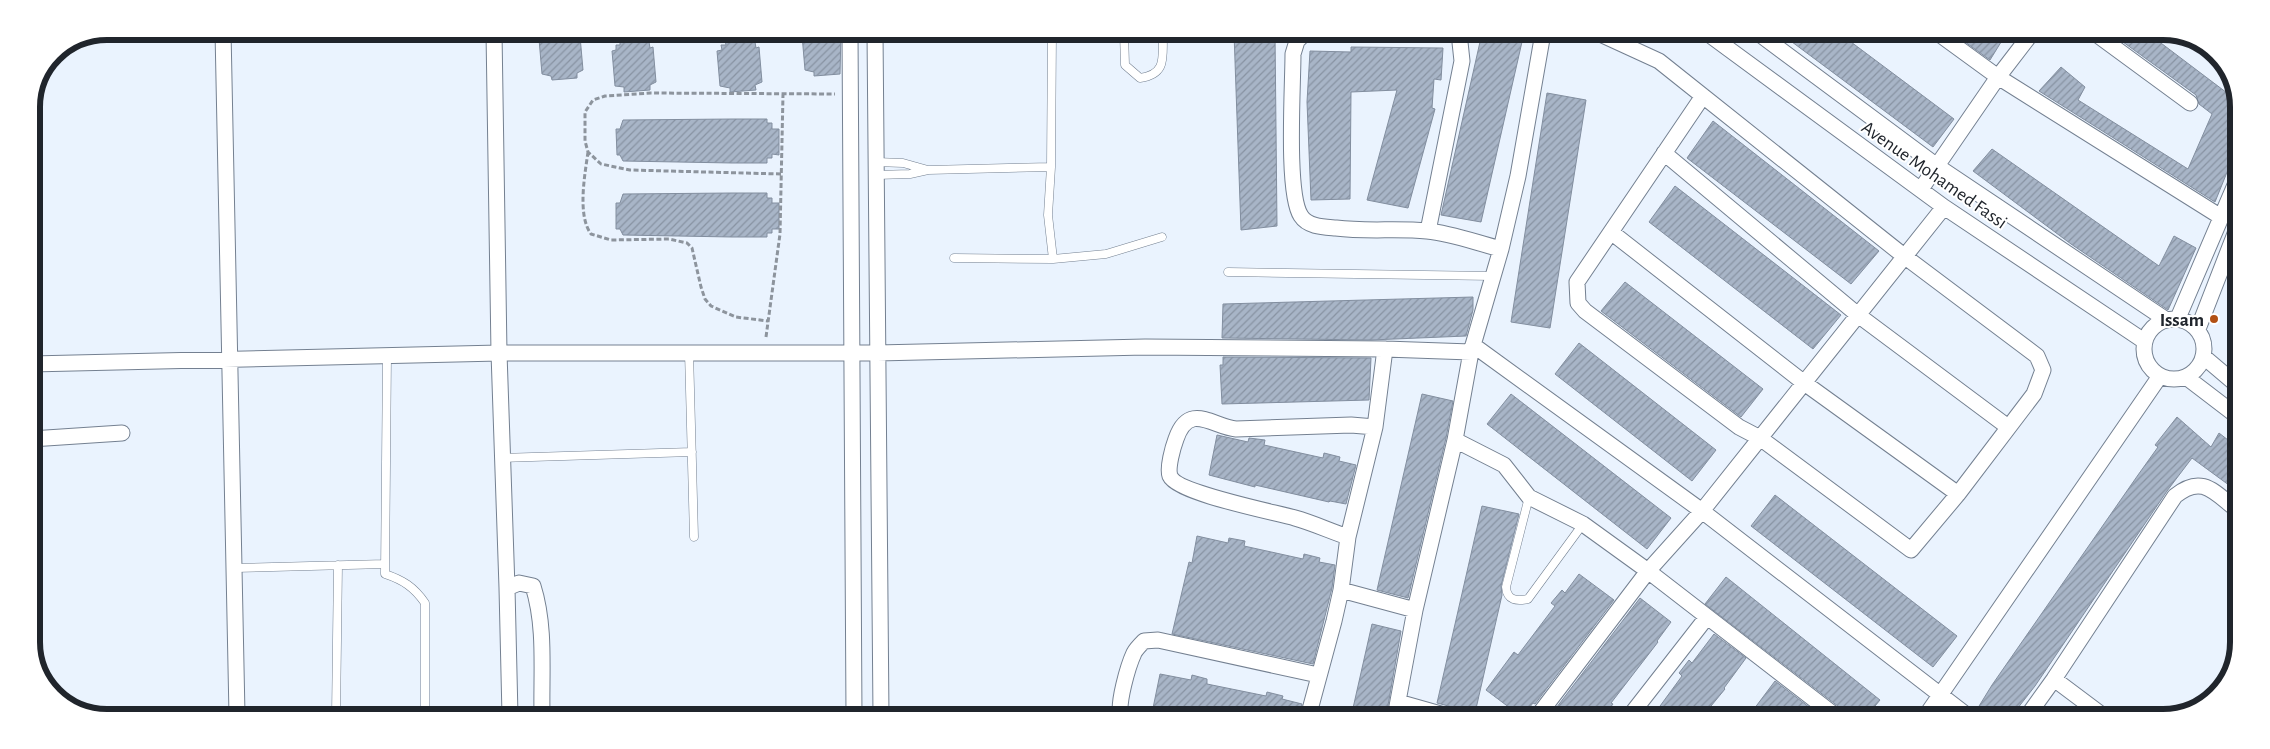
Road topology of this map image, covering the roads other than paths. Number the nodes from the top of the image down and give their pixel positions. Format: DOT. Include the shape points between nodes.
graph roads {
  1 [pos="224,40"];
  2 [pos="494,40"];
  3 [pos="850,40"];
  4 [pos="876,40"];
  5 [pos="1052,40"];
  6 [pos="1124,40"];
  7 [pos="1162,40"];
  8 [pos="1298,40"];
  9 [pos="1460,40"];
  10 [pos="1542,40"];
  11 [pos="1613,40"];
  12 [pos="1717,40"];
  13 [pos="1767,40"];
  14 [pos="1947,40"];
  15 [pos="2026,40"];
  16 [pos="2104,40"];
  17 [pos="1998,76"];
  18 [pos="1703,96"];
  19 [pos="2190,104"];
  20 [pos="1664,153"];
  21 [pos="1937,166"];
  22 [pos="1050,167"];
  23 [pos="876,169"];
  24 [pos="928,170"];
  25 [pos="1921,189"];
  26 [pos="2230,196"];
  27 [pos="1944,207"];
  28 [pos="2221,217"];
  29 [pos="1428,231"];
  30 [pos="1611,232"];
  31 [pos="1162,237"];
  32 [pos="1501,249"];
  33 [pos="1904,256"];
  34 [pos="954,258"];
  35 [pos="1052,259"];
  36 [pos="2230,264"];
  37 [pos="1228,272"];
  38 [pos="1493,276"];
  39 [pos="1858,315"];
  40 [pos="2171,319"];
  41 [pos="2198,329"];
  42 [pos="2144,341"];
  43 [pos="1385,349"];
  44 [pos="1472,349"];
  45 [pos="689,352"];
  46 [pos="852,352"];
  47 [pos="499,353"];
  48 [pos="877,353"];
  49 [pos="388,355"];
  50 [pos="2204,357"];
  51 [pos="229,360"];
  52 [pos="40,364"];
  53 [pos="2160,376"];
  54 [pos="2186,377"];
  55 [pos="2230,379"];
  56 [pos="1803,382"];
  57 [pos="2230,411"];
  58 [pos="1375,427"];
  59 [pos="2008,428"];
  60 [pos="122,433"];
  61 [pos="40,438"];
  62 [pos="1760,438"];
  63 [pos="1455,440"];
  64 [pos="692,452"];
  65 [pos="502,458"];
  66 [pos="1958,494"];
  67 [pos="1529,496"];
  68 [pos="2230,504"];
  69 [pos="1702,511"];
  70 [pos="1583,524"];
  71 [pos="694,537"];
  72 [pos="1348,537"];
  73 [pos="385,564"];
  74 [pos="338,565"];
  75 [pos="235,568"];
  76 [pos="1648,571"];
  77 [pos="507,588"];
  78 [pos="1340,590"];
  79 [pos="1415,610"];
  80 [pos="1707,617"];
  81 [pos="1318,675"];
  82 [pos="2054,679"];
  83 [pos="1939,695"];
  84 [pos="237,709"];
  85 [pos="336,709"];
  86 [pos="425,709"];
  87 [pos="510,709"];
  88 [pos="542,709"];
  89 [pos="854,709"];
  90 [pos="881,709"];
  91 [pos="1120,709"];
  92 [pos="1310,709"];
  93 [pos="1396,709"];
  94 [pos="1543,709"];
  95 [pos="1635,709"];
  96 [pos="1827,709"];
  97 [pos="1930,709"];
  98 [pos="1957,709"];
  99 [pos="2032,709"];
  100 [pos="2094,709"];
  1 -- 51 [label="street"];
  2 -- 47 [label="street"];
  3 -- 46 [label="street"];
  4 -- 23 [label="street"];
  5 -- 22 [label="lane"];
  6 -- 7 [label="lane" via="1126,65 1140,78 1153,76 1160,68"];
  8 -- 29 [label="street" via="1293,63 1294,196 1301,216 1317,226 1342,229"];
  9 -- 29 [label="street" via="1462,61"];
  10 -- 32 [label="street" via="1518,176"];
  11 -- 18 [label="street" via="1659,61"];
  12 -- 25 [label="street, Avenue Mohamed Fassi"];
  13 -- 21 [label="street, Avenue Mohamed Fassi"];
  14 -- 17 [label="street"];
  15 -- 17 [label="street"];
  16 -- 19 [label="street"];
  17 -- 21 [label="street"];
  17 -- 28 [label="street"];
  18 -- 20 [label="street"];
  18 -- 33 [label="street"];
  20 -- 30 [label="street"];
  20 -- 39 [label="street"];
  21 -- 25 [label="street"];
  21 -- 40 [label="street, Avenue Mohamed Fassi"];
  22 -- 24 [label="lane"];
  22 -- 35 [label="lane" via="1048,215"];
  23 -- 24 [label="lane" via="910,174"];
  23 -- 24 [label="lane" via="904,162"];
  23 -- 48 [label="street"];
  25 -- 27 [label="street, Avenue Mohamed Fassi"];
  26 -- 28 [label="street"];
  27 -- 33 [label="street"];
  27 -- 42 [label="street, Avenue Mohamed Fassi"];
  28 -- 40 [label="street"];
  29 -- 32 [label="street"];
  30 -- 56 [label="street"];
  30 -- 62 [label="street" via="1577,282 1578,303 1584,311 1739,427"];
  31 -- 35 [label="lane" via="1106,254"];
  32 -- 38 [label="street"];
  33 -- 39 [label="street"];
  33 -- 59 [label="street" via="2037,356 2043,370 2034,394"];
  34 -- 35 [label="lane"];
  36 -- 41 [label="street"];
  37 -- 38 [label="lane"];
  38 -- 44 [label="street"];
  39 -- 56 [label="street"];
  39 -- 59 [label="street"];
  40 -- 41 [label="street, Avenue Mohamed Fassi" via="2189,322"];
  40 -- 42 [label="street" via="2152,328"];
  41 -- 50 [label="street" via="2204,342"];
  42 -- 53 [label="street" via="2144,355"];
  43 -- 44 [label="street"];
  43 -- 48 [label="street" via="1144,347"];
  43 -- 58 [label="street"];
  44 -- 63 [label="street"];
  44 -- 69 [label="street"];
  45 -- 46 [label="street"];
  45 -- 47 [label="street"];
  45 -- 64 [label="lane"];
  46 -- 48 [label="street"];
  46 -- 89 [label="street"];
  47 -- 49 [label="street"];
  47 -- 65 [label="street"];
  48 -- 90 [label="street"];
  49 -- 51 [label="street"];
  49 -- 73 [label="lane"];
  50 -- 54 [label="street" via="2197,369"];
  50 -- 55 [label="street"];
  51 -- 52 [label="street"];
  51 -- 75 [label="street"];
  53 -- 54 [label="street" via="2173,380"];
  53 -- 83 [label="street"];
  54 -- 57 [label="street"];
  56 -- 62 [label="street"];
  56 -- 66 [label="street"];
  58 -- 72 [label="street"];
  58 -- 72 [label="street" via="1236,429 1223,427 1204,417 1186,423 1176,439 1170,475 1179,484 1211,496 1296,518"];
  59 -- 66 [label="street"];
  60 -- 61 [label="street"];
  62 -- 66 [label="street" via="1912,550"];
  62 -- 69 [label="street"];
  63 -- 67 [label="street" via="1504,465"];
  63 -- 79 [label="street"];
  64 -- 65 [label="lane"];
  64 -- 71 [label="lane"];
  65 -- 77 [label="street"];
  67 -- 70 [label="street"];
  67 -- 70 [label="lane" via="1506,587 1507,593 1516,601 1528,599"];
  68 -- 82 [label="street" via="2208,487 2196,484 2175,496"];
  69 -- 76 [label="street"];
  69 -- 83 [label="street"];
  70 -- 76 [label="street"];
  72 -- 78 [label="street"];
  73 -- 74 [label="lane"];
  73 -- 86 [label="lane" via="385,574 401,579 416,590 425,603"];
  74 -- 75 [label="lane"];
  74 -- 85 [label="lane"];
  75 -- 84 [label="street"];
  76 -- 80 [label="street"];
  76 -- 94 [label="street"];
  77 -- 87 [label="street"];
  77 -- 88 [label="street" via="519,584 533,586 538,601"];
  78 -- 79 [label="street"];
  78 -- 81 [label="street"];
  79 -- 93 [label="street"];
  80 -- 95 [label="street"];
  80 -- 96 [label="street"];
  81 -- 91 [label="street" via="1158,640 1144,641 1134,652"];
  81 -- 92 [label="street"];
  82 -- 99 [label="street"];
  82 -- 100 [label="street"];
  83 -- 97 [label="street"];
  83 -- 98 [label="street"];
}
